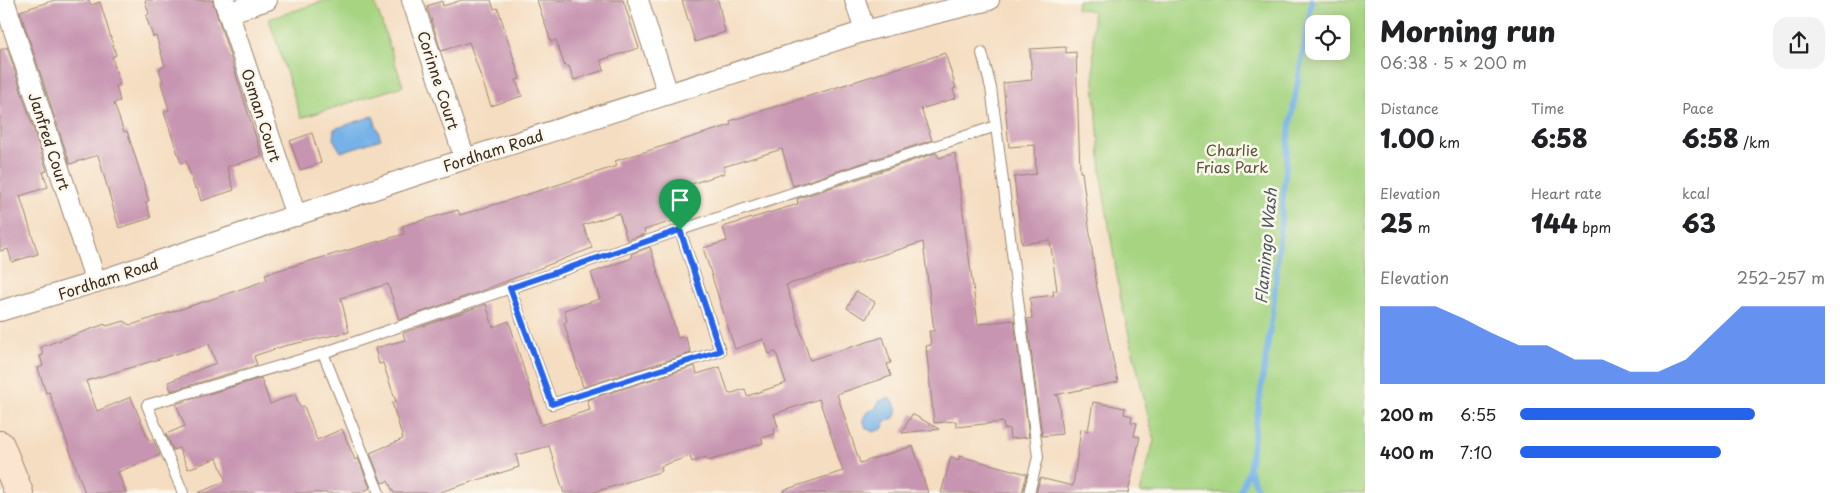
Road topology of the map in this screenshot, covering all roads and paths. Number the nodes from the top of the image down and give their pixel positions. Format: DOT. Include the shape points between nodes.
graph roads {
  1 [pos="4,0"];
  2 [pos="267,0"];
  3 [pos="412,0"];
  4 [pos="638,0"];
  5 [pos="855,0"];
  6 [pos="989,0"];
  7 [pos="226,7"];
  8 [pos="865,31"];
  9 [pos="982,53"];
  10 [pos="668,94"];
  11 [pos="996,126"];
  12 [pos="465,159"];
  13 [pos="296,216"];
  14 [pos="680,230"];
  15 [pos="96,282"];
  16 [pos="510,288"];
  17 [pos="0,311"];
  18 [pos="323,352"];
  19 [pos="0,445"];
  20 [pos="19,493"];
  21 [pos="183,493"];
  22 [pos="379,493"];
  23 [pos="1029,493"];
  1 -- 15 [label="street, Janfred Court"];
  2 -- 7 [label="street, Osman Court"];
  3 -- 12 [label="street, Corinne Court"];
  4 -- 10 [label="street"];
  5 -- 8 [label="street"];
  6 -- 8 [label="street, Fordham Road"];
  7 -- 13 [label="street, Osman Court"];
  8 -- 10 [label="street, Fordham Road"];
  9 -- 11 [label="lane"];
  10 -- 12 [label="street, Fordham Road"];
  11 -- 14 [label="lane"];
  11 -- 23 [label="lane" via="1038,457"];
  12 -- 13 [label="street, Fordham Road"];
  13 -- 15 [label="street, Fordham Road"];
  14 -- 16 [label="lane"];
  14 -- 16 [label="lane" via="720,351 552,404"];
  15 -- 17 [label="street, Fordham Road"];
  16 -- 18 [label="lane"];
  18 -- 21 [label="lane" via="148,404"];
  18 -- 22 [label="lane"];
  19 -- 20 [label="main road"];
}
